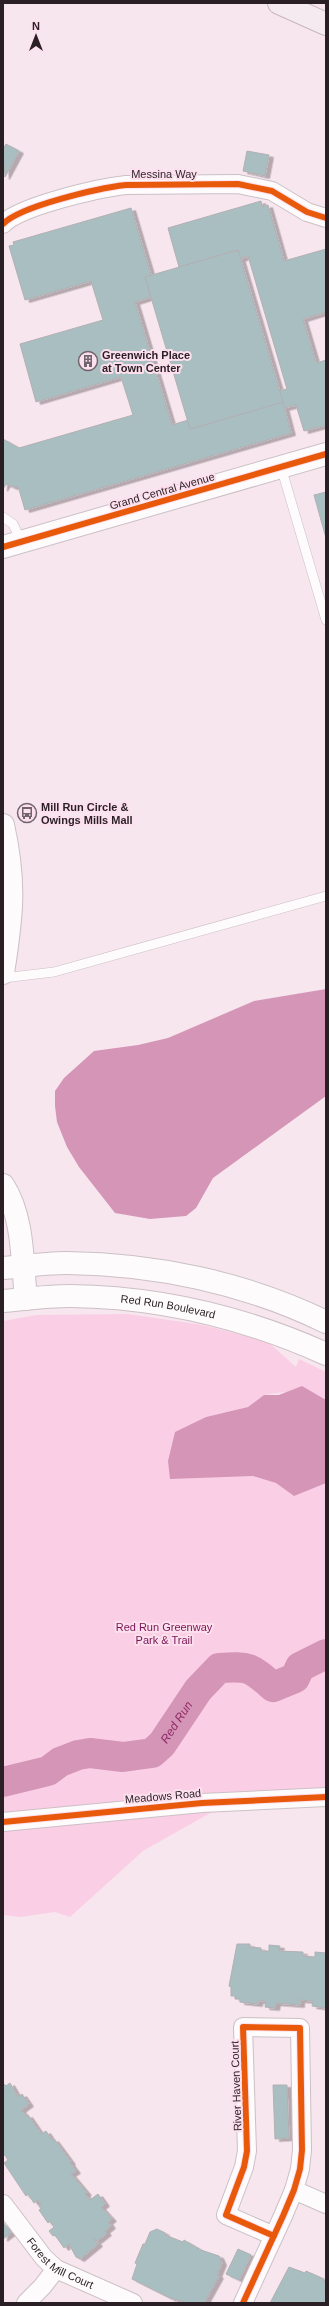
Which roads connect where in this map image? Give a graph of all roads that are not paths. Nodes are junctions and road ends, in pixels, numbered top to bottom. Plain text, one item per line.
1 (279, 3) edge
2 (326, 24) edge
3 (326, 218) edge
4 (3, 224) edge
5 (326, 454) edge
6 (281, 467) junction
7 (3, 517) edge
8 (12, 544) edge
9 (326, 620) edge
10 (3, 825) edge
11 (326, 896) edge
12 (3, 974) edge
13 (3, 978) edge
14 (3, 1185) edge
15 (13, 1267) edge
16 (26, 1299) junction
17 (3, 1300) edge
18 (326, 1322) edge
19 (326, 1354) edge
20 (326, 1797) edge
21 (3, 1822) edge
22 (294, 2190) junction
23 (3, 2204) edge
24 (326, 2204) edge
25 (274, 2236) junction
26 (56, 2269) junction
27 (107, 2298) edge
28 (26, 2303) edge
29 (133, 2303) edge
30 (243, 2303) edge

1 - 2 highway
3 - 4 street, Messina Way
5 - 6 main road, Grand Central Avenue
6 - 8 main road, Grand Central Avenue
6 - 9 lane
7 - 8 lane
10 - 12 main road
11 - 13 lane
14 - 15 main road
15 - 16 main road
15 - 18 main road
16 - 17 main road, Red Run Boulevard
16 - 19 main road, Red Run Boulevard
20 - 21 street, Meadows Road
22 - 24 street
22 - 25 street, River Haven Court
22 - 25 street, River Haven Court
23 - 26 street, Forest Mill Court
25 - 30 street, River Haven Court
26 - 27 street, Forest Mill Court
26 - 28 street
27 - 29 street, Forest Mill Court

